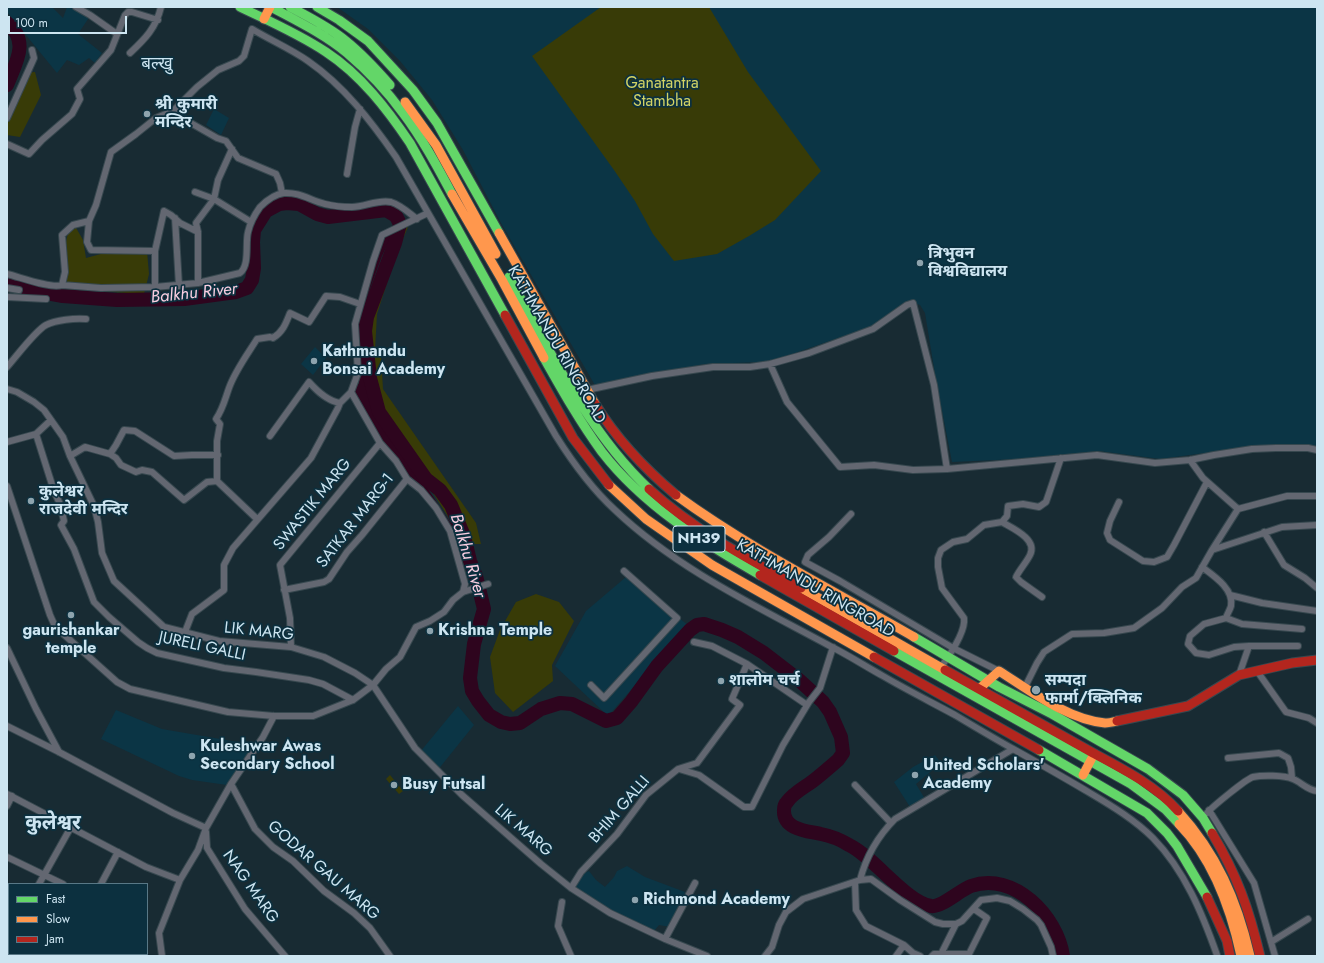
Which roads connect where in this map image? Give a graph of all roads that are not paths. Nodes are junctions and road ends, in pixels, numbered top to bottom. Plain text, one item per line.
1 (76, 7) edge
2 (161, 7) edge
3 (240, 7) edge
4 (271, 7) edge
5 (290, 7) edge
6 (317, 7) edge
7 (264, 19) junction
8 (158, 20) junction
9 (117, 34) junction
10 (32, 50) dead end
11 (130, 54) dead end
12 (360, 109) junction
13 (173, 111) junction
14 (7, 118) edge
15 (7, 144) edge
16 (232, 149) junction
17 (348, 174) dead end
18 (195, 192) dead end
19 (282, 193) junction
20 (214, 199) junction
21 (428, 214) junction
22 (175, 218) junction
23 (414, 220) junction
24 (89, 221) junction
25 (251, 222) junction
26 (198, 232) junction
27 (156, 251) junction
28 (7, 274) edge
29 (198, 283) junction
30 (62, 285) junction
31 (179, 286) junction
32 (156, 287) junction
33 (9, 288) edge
34 (19, 290) dead end
35 (8, 297) edge
36 (46, 298) dead end
37 (358, 303) junction
38 (86, 319) dead end
39 (770, 364) junction
40 (7, 368) edge
41 (7, 390) edge
42 (587, 390) junction
43 (351, 392) junction
44 (340, 403) junction
45 (51, 420) junction
46 (36, 434) junction
47 (270, 436) dead end
48 (7, 442) edge
49 (380, 443) junction
50 (1317, 450) edge
51 (110, 454) junction
52 (218, 455) junction
53 (70, 456) junction
54 (1062, 458) junction
55 (1190, 460) junction
56 (948, 469) junction
57 (407, 479) junction
58 (217, 481) junction
59 (1207, 482) junction
60 (7, 486) edge
61 (1317, 496) edge
62 (1119, 502) dead end
63 (1238, 509) junction
64 (851, 514) dead end
65 (257, 520) junction
66 (1002, 522) junction
67 (1317, 525) edge
68 (1264, 532) junction
69 (1212, 550) junction
70 (1202, 567) junction
71 (624, 571) dead end
72 (724, 571) junction
73 (488, 584) dead end
74 (718, 584) junction
75 (1317, 588) edge
76 (284, 590) junction
77 (463, 592) junction
78 (1230, 595) junction
79 (1042, 597) dead end
80 (1317, 611) edge
81 (1226, 618) junction
82 (1302, 629) dead end
83 (185, 632) junction
84 (694, 642) dead end
85 (1248, 646) junction
86 (1298, 646) dead end
87 (292, 647) junction
88 (833, 647) junction
89 (7, 648) edge
90 (951, 652) junction
91 (1317, 660) edge
92 (747, 664) junction
93 (941, 667) junction
94 (999, 671) junction
95 (1257, 671) junction
96 (1238, 675) junction
97 (988, 681) junction
98 (373, 685) junction
99 (591, 685) dead end
100 (1025, 687) junction
101 (979, 689) junction
102 (353, 700) junction
103 (808, 704) junction
104 (274, 716) junction
105 (1317, 723) edge
106 (7, 726) edge
107 (1013, 749) junction
108 (59, 752) junction
109 (1047, 754) junction
110 (1093, 757) junction
111 (1228, 758) dead end
112 (1040, 764) junction
113 (678, 769) junction
114 (1083, 775) junction
115 (1292, 778) junction
116 (231, 784) junction
117 (855, 785) dead end
118 (1317, 792) edge
119 (10, 795) edge
120 (7, 806) edge
121 (1209, 810) junction
122 (1203, 818) junction
123 (891, 823) junction
124 (71, 827) junction
125 (206, 828) junction
126 (118, 852) junction
127 (7, 857) edge
128 (44, 875) junction
129 (859, 879) junction
130 (180, 880) junction
131 (40, 883) edge
132 (61, 883) edge
133 (102, 883) edge
134 (695, 883) dead end
135 (572, 888) junction
136 (562, 902) dead end
137 (974, 909) junction
138 (1308, 919) dead end
139 (956, 924) junction
140 (1269, 932) junction
141 (1256, 938) junction
142 (665, 939) junction
143 (1243, 942) junction
144 (1271, 942) junction
145 (904, 945) junction
146 (1230, 952) edge
147 (941, 954) junction
148 (162, 956) edge
149 (285, 956) edge
150 (390, 956) edge
151 (571, 956) edge
152 (707, 956) edge
153 (765, 956) edge
154 (896, 956) edge
155 (920, 956) edge
156 (932, 956) edge
157 (1052, 956) edge
158 (1216, 956) edge
159 (1241, 956) edge
160 (1250, 956) edge
161 (1260, 956) edge
162 (1275, 956) edge

1 - 9 street
2 - 8 street
3 - 7 main road
4 - 7 main road
4 - 110 main road, KATHMANDU RINGROAD / NH39
5 - 93 main road, KATHMANDU RINGROAD / NH39
6 - 42 main road
7 - 72 main road
8 - 9 street
8 - 11 street
9 - 15 street
10 - 14 street
12 - 13 street
12 - 17 street
12 - 21 street
13 - 16 street
13 - 24 street
16 - 19 street
16 - 20 street
18 - 20 street
19 - 23 street
19 - 25 street
20 - 25 street
20 - 26 street
21 - 23 street
21 - 74 street
22 - 26 street
22 - 27 street
22 - 31 street
23 - 37 street
24 - 27 street
24 - 30 street
25 - 29 street
26 - 29 street
27 - 32 street
28 - 30 street
29 - 31 street
30 - 32 street
31 - 32 street
33 - 34 street
33 - 35 street
35 - 36 street
37 - 43 street
37 - 52 street
38 - 40 street
39 - 42 street
39 - 56 street
39 - 56 street
41 - 45 street, LIK MARG
42 - 90 main road
43 - 44 street
43 - 49 street
44 - 47 street
44 - 65 street
45 - 46 street
45 - 53 street, LIK MARG
46 - 48 street
46 - 102 street, JURELI GALLI
49 - 57 street, SATKAR MARG-1
49 - 76 street, SWASTIK MARG
50 - 55 street
51 - 52 street
51 - 53 street
51 - 58 street
52 - 58 street
53 - 83 street, LIK MARG
54 - 55 street
54 - 56 street
54 - 66 street
55 - 59 street
57 - 76 street, SATKAR MARG-1
57 - 77 street
58 - 65 street
59 - 62 street
59 - 63 street
60 - 104 street
61 - 63 street
63 - 69 street
64 - 90 street
65 - 83 street
66 - 79 street
66 - 90 street
67 - 68 street
68 - 69 street
68 - 75 street
69 - 70 street
70 - 78 street
70 - 100 street
71 - 99 street
72 - 74 street
72 - 109 main road
73 - 77 street
74 - 88 street
76 - 87 street, SWASTIK MARG
77 - 98 street
78 - 80 street
78 - 81 street
81 - 82 street
81 - 85 street
83 - 87 street, LIK MARG
84 - 92 street
85 - 86 street
85 - 96 street
87 - 98 street, LIK MARG
88 - 103 street
88 - 107 street
89 - 108 street
90 - 93 street
90 - 94 street
90 - 97 main road
91 - 95 main road
92 - 103 street
92 - 113 street, BHIM GALLI
93 - 101 main road, KATHMANDU RINGROAD / NH39
94 - 97 main road
94 - 100 main road
95 - 96 main road
95 - 105 street
96 - 100 main road
97 - 101 main road
97 - 122 main road
98 - 102 street
98 - 135 street, LIK MARG
101 - 110 main road, KATHMANDU RINGROAD / NH39
102 - 104 street
103 - 113 street
104 - 116 street
106 - 108 street
107 - 112 street
107 - 123 street
108 - 125 street
109 - 112 street
109 - 114 main road
110 - 114 main road
110 - 143 main road, KATHMANDU RINGROAD / NH39
111 - 115 street
112 - 158 street
113 - 135 street, BHIM GALLI
114 - 146 main road
115 - 118 street
115 - 121 street
116 - 125 street
116 - 150 street, GODAR GAU MARG
117 - 123 street
119 - 120 street
119 - 124 street
121 - 122 street
121 - 140 street
122 - 141 main road
123 - 129 street
124 - 126 street
124 - 128 street
125 - 130 street
125 - 149 street, NAG MARG
126 - 130 street
126 - 133 street
127 - 128 street
128 - 131 street
128 - 132 street
129 - 139 street
129 - 145 street
129 - 153 street
130 - 148 street
134 - 142 street
135 - 142 street, LIK MARG
136 - 151 street
137 - 139 street
137 - 147 street
137 - 157 street
138 - 144 street
139 - 147 street
140 - 141 street
140 - 144 street
141 - 143 street
141 - 161 main road
142 - 152 street, LIK MARG
143 - 146 street
143 - 159 main road, KATHMANDU RINGROAD / NH39
143 - 160 main road, KATHMANDU RINGROAD / NH39
144 - 162 street
145 - 154 street
145 - 155 street
146 - 158 street
147 - 156 street

